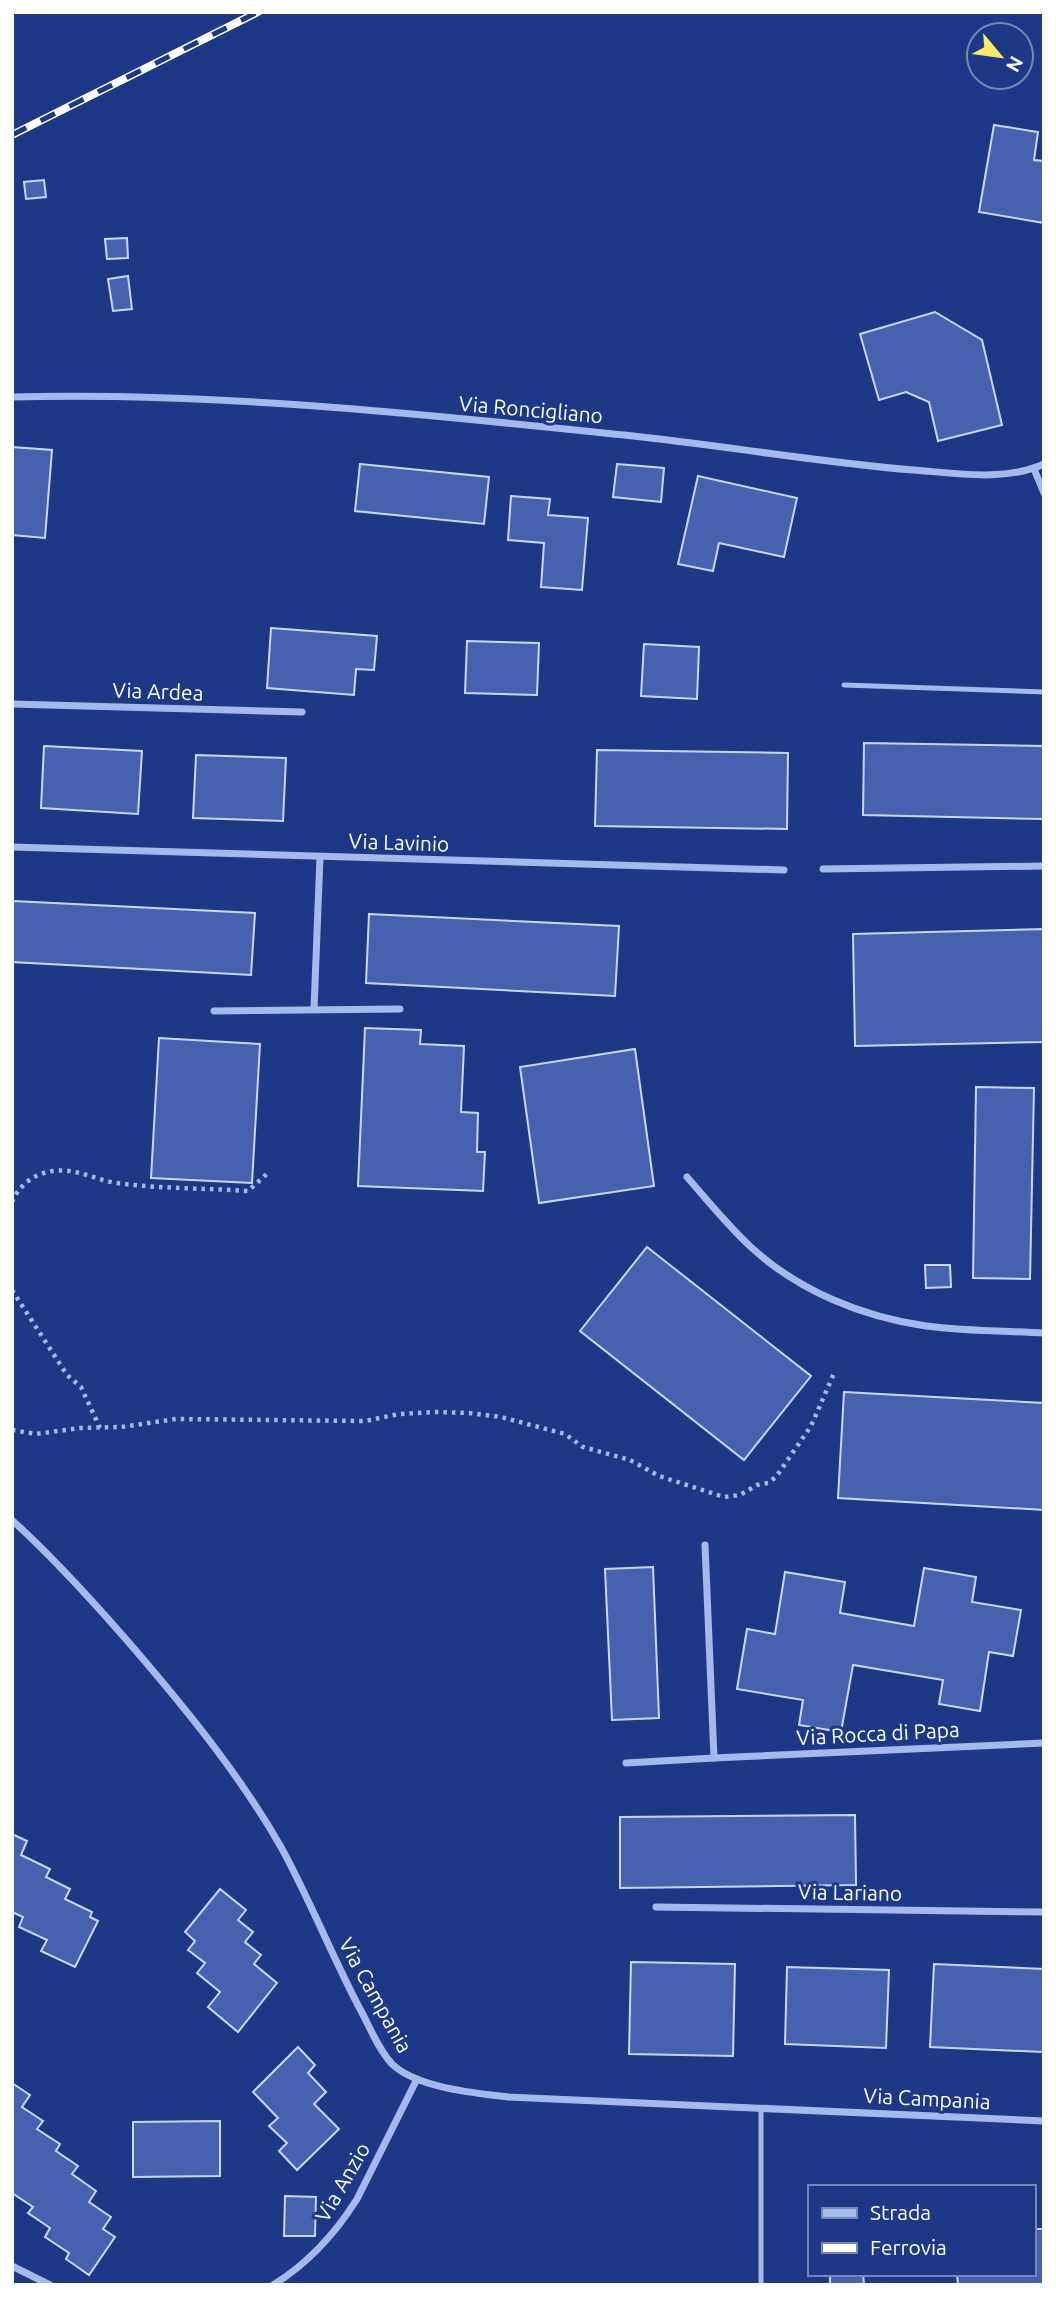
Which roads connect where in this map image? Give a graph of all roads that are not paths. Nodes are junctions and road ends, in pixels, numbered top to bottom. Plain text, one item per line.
1 (12, 397) edge
2 (1044, 464) edge
3 (1034, 469) junction
4 (1044, 493) edge
5 (844, 685) dead end
6 (1044, 692) edge
7 (12, 704) edge
8 (302, 712) dead end
9 (12, 847) edge
10 (320, 857) junction
11 (1044, 866) edge
12 (823, 869) dead end
13 (784, 870) dead end
14 (314, 1009) junction
15 (400, 1009) dead end
16 (214, 1011) dead end
17 (687, 1177) dead end
18 (1044, 1332) edge
19 (12, 1520) edge
20 (705, 1545) dead end
21 (1044, 1743) edge
22 (714, 1758) junction
23 (626, 1763) dead end
24 (656, 1907) dead end
25 (1044, 1912) edge
26 (417, 2078) junction
27 (761, 2108) junction
28 (1044, 2121) edge
29 (12, 2266) edge
30 (50, 2285) edge
31 (274, 2285) edge
32 (761, 2285) edge

1 - 3 street, Via Roncigliano
2 - 3 street, Via Roncigliano
3 - 4 street
5 - 6 lane
7 - 8 street, Via Ardea
9 - 10 street, Via Lavinio
10 - 13 street, Via Lavinio
10 - 14 street
11 - 12 street
14 - 15 street
14 - 16 street
17 - 18 street
19 - 26 street, Via Campania
20 - 22 street
21 - 22 street, Via Rocca di Papa
22 - 23 street, Via Rocca di Papa
24 - 25 street, Via Lariano
26 - 27 street, Via Campania
26 - 31 street, Via Anzio
27 - 28 street, Via Campania
27 - 32 lane
29 - 30 street

